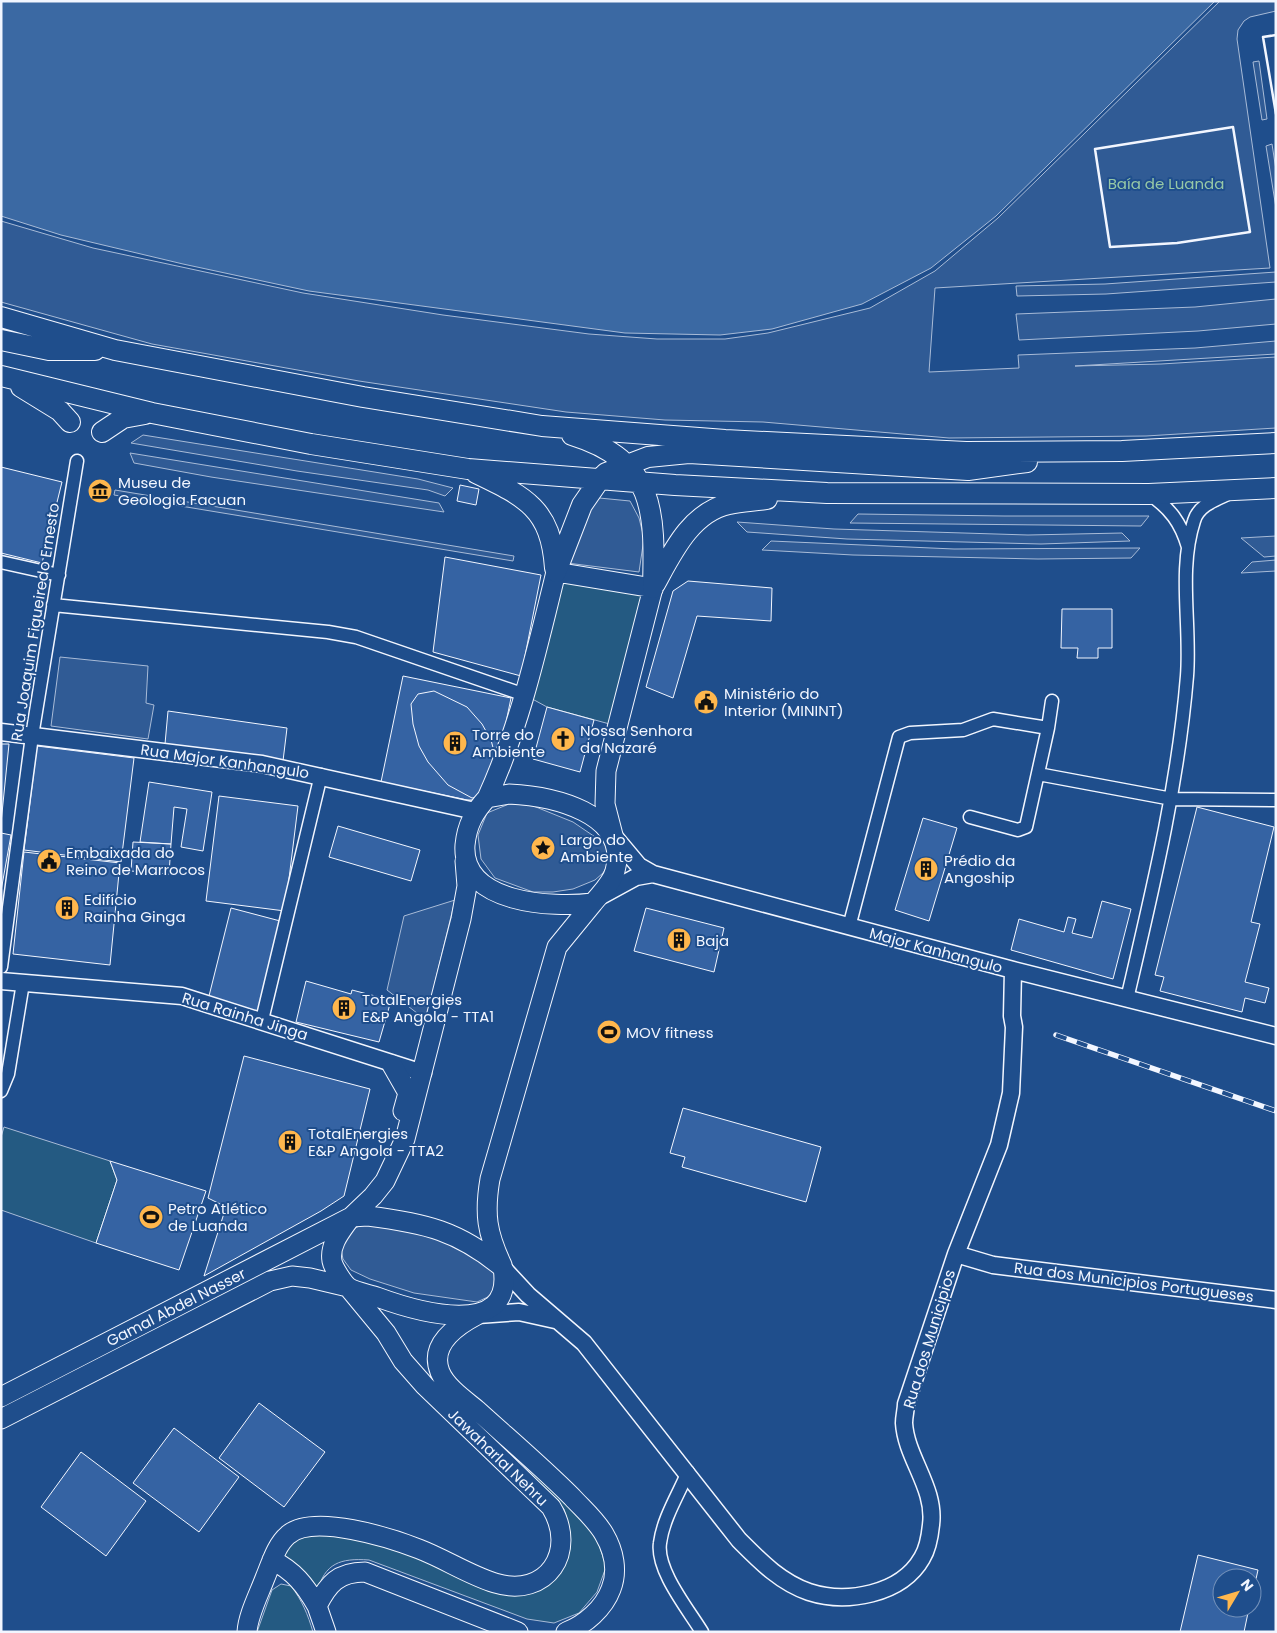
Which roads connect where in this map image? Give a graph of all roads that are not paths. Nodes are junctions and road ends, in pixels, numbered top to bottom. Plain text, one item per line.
1 (1, 317) edge
2 (1, 340) edge
3 (115, 350) junction
4 (3, 376) edge
5 (152, 413) junction
6 (70, 422) dead end
7 (542, 426) junction
8 (102, 432) dead end
9 (1276, 443) edge
10 (1122, 451) junction
11 (77, 461) dead end
12 (625, 465) junction
13 (468, 469) junction
14 (600, 478) junction
15 (641, 483) junction
16 (1276, 488) edge
17 (1235, 491) junction
18 (827, 493) junction
19 (1149, 494) junction
20 (1189, 551) junction
21 (1, 562) edge
22 (556, 572) junction
23 (58, 575) junction
24 (653, 588) junction
25 (54, 605) junction
26 (525, 695) junction
27 (1052, 700) dead end
28 (1048, 728) junction
29 (1, 732) edge
30 (32, 736) junction
31 (1038, 774) junction
32 (320, 775) junction
33 (1172, 800) junction
34 (1276, 800) edge
35 (481, 804) junction
36 (970, 817) dead end
37 (613, 835) junction
38 (465, 861) junction
39 (653, 874) junction
40 (593, 903) junction
41 (849, 927) junction
42 (1, 967) edge
43 (1013, 970) junction
44 (1, 981) edge
45 (23, 983) junction
46 (1128, 999) junction
47 (262, 1020) junction
48 (1276, 1036) edge
49 (392, 1065) junction
50 (423, 1073) junction
51 (1, 1091) edge
52 (351, 1217) junction
53 (956, 1254) junction
54 (253, 1268) junction
55 (503, 1268) junction
56 (348, 1287) junction
57 (1276, 1300) edge
58 (477, 1315) junction
59 (562, 1324) junction
60 (1, 1397) edge
61 (1, 1419) edge
62 (688, 1472) junction
63 (272, 1560) junction
64 (318, 1606) junction
65 (247, 1632) edge
66 (326, 1632) edge
67 (518, 1632) edge
68 (566, 1632) edge
69 (702, 1632) edge

1 - 3 main road
2 - 3 main road
3 - 7 main road
4 - 5 main road
4 - 6 main road
5 - 8 main road
5 - 13 main road
7 - 10 main road
7 - 12 main road
9 - 10 main road
10 - 12 main road
11 - 23 street, Rua Joaquim Figueiredo Ernesto
12 - 14 main road
12 - 15 main road
13 - 14 main road
13 - 22 main road
14 - 15 main road
14 - 22 main road
15 - 18 main road
15 - 24 main road
16 - 17 main road
17 - 19 main road
17 - 20 street
18 - 19 main road
18 - 24 main road
19 - 20 street
20 - 33 street
21 - 23 street
22 - 24 main road
22 - 26 main road
23 - 25 street, Rua Joaquim Figueiredo Ernesto
24 - 37 main road
25 - 26 street
25 - 30 street, Rua Joaquim Figueiredo Ernesto
26 - 35 main road
27 - 28 street
28 - 31 street
28 - 41 street
29 - 30 street, Rua Major Kanhangulo
30 - 32 street, Rua Major Kanhangulo
30 - 42 street, Rua Joaquim Figueiredo Ernesto
31 - 33 street
31 - 36 street
32 - 35 street, Rua Major Kanhangulo
32 - 47 street
33 - 34 street
33 - 46 street
35 - 37 main road
35 - 38 main road
37 - 39 street, Major Kanhangulo
37 - 40 main road
38 - 40 main road
38 - 50 main road
39 - 40 street
39 - 41 street, Major Kanhangulo
40 - 55 main road
41 - 43 street, Major Kanhangulo
43 - 46 street, Major Kanhangulo
43 - 53 street, Rua dos Municipios
44 - 45 street, Rua Rainha Jinga
45 - 47 street, Rua Rainha Jinga
45 - 51 street
46 - 48 street, Major Kanhangulo
47 - 49 street, Rua Rainha Jinga
49 - 50 street, Rua Rainha Jinga
49 - 54 main road
50 - 52 main road
52 - 54 main road, Gamal Abdel Nasser
52 - 55 main road
52 - 56 main road, Jawaharlal Nehru
53 - 57 street, Rua dos Municipios Portugueses
53 - 62 street, Rua dos Municipios
54 - 60 main road, Gamal Abdel Nasser
55 - 58 main road, Jawaharlal Nehru
55 - 59 street, Rua dos Municipios
56 - 58 main road, Gamal Abdel Nasser
56 - 61 main road, Gamal Abdel Nasser
56 - 63 main road, Jawaharlal Nehru
58 - 59 street
58 - 68 main road, Jawaharlal Nehru
59 - 62 street, Rua dos Municipios
62 - 69 street
63 - 64 main road
63 - 65 main road, Jawaharlal Nehru
64 - 66 main road
64 - 67 main road

